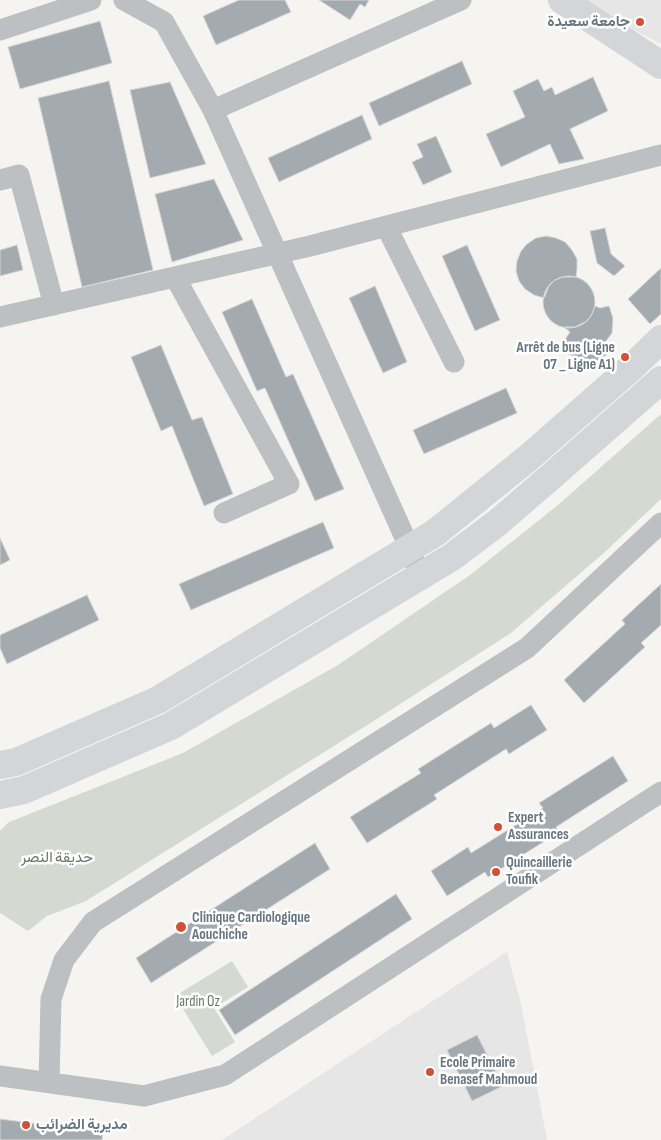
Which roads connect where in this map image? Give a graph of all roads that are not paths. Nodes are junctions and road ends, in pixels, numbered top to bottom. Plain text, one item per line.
1 (91, 0) edge
2 (124, 0) edge
3 (461, 0) edge
4 (562, 0) edge
5 (0, 30) edge
6 (661, 65) edge
7 (213, 110) junction
8 (661, 156) edge
9 (0, 180) edge
10 (386, 226) junction
11 (277, 253) junction
12 (175, 277) junction
13 (54, 305) junction
14 (0, 317) edge
15 (661, 339) edge
16 (454, 362) dead end
17 (661, 380) edge
18 (224, 513) dead end
19 (661, 523) edge
20 (410, 549) junction
21 (420, 577) junction
22 (0, 765) edge
23 (661, 792) edge
24 (0, 795) edge
25 (0, 1076) edge
26 (49, 1082) junction

1 - 5 street
2 - 7 street
3 - 7 street
4 - 6 main road
7 - 11 street
8 - 10 street
9 - 13 street
10 - 11 street
10 - 16 street
11 - 12 street
11 - 20 street
12 - 13 street
12 - 18 street
13 - 14 street
15 - 20 main road
17 - 21 main road
19 - 26 street
20 - 21 street
20 - 22 main road
21 - 24 main road
23 - 26 street
25 - 26 street

